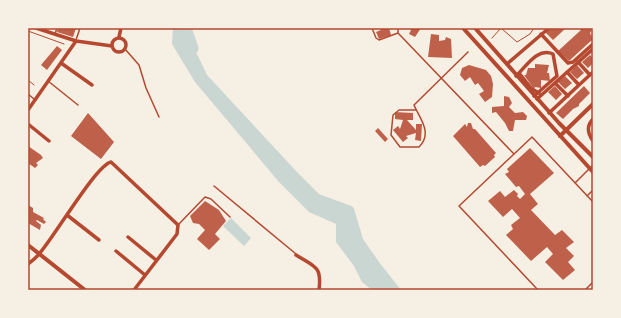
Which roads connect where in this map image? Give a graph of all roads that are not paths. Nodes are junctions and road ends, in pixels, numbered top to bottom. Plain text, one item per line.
1 (37, 28) edge
2 (57, 28) edge
3 (80, 28) edge
4 (121, 28) edge
5 (372, 28) edge
6 (398, 28) edge
7 (463, 28) edge
8 (476, 28) edge
9 (549, 28) edge
10 (398, 33) junction
11 (55, 34) junction
12 (541, 34) junction
13 (119, 37) junction
14 (76, 41) junction
15 (593, 44) edge
16 (112, 46) junction
17 (125, 48) junction
18 (468, 52) dead end
19 (592, 52) edge
20 (578, 62) junction
21 (61, 63) junction
22 (507, 64) junction
23 (567, 72) junction
24 (518, 74) junction
25 (591, 74) edge
26 (441, 78) junction
27 (48, 82) junction
28 (555, 83) junction
29 (92, 85) dead end
30 (579, 86) junction
31 (539, 93) junction
32 (28, 94) edge
33 (568, 96) junction
34 (536, 98) junction
35 (35, 100) junction
36 (593, 104) edge
37 (78, 105) dead end
38 (28, 110) edge
39 (416, 110) junction
40 (550, 113) junction
41 (159, 117) dead end
42 (593, 120) edge
43 (28, 124) edge
44 (566, 131) junction
45 (560, 136) junction
46 (49, 141) dead end
47 (593, 141) edge
48 (514, 154) junction
49 (593, 157) edge
50 (592, 168) edge
51 (575, 183) junction
52 (214, 186) dead end
53 (593, 190) edge
54 (587, 196) junction
55 (593, 202) edge
56 (67, 215) junction
57 (230, 217) dead end
58 (178, 225) junction
59 (128, 237) dead end
60 (43, 238) dead end
61 (99, 240) dead end
62 (48, 242) junction
63 (28, 245) edge
64 (116, 251) dead end
65 (40, 253) junction
66 (296, 255) joint
67 (156, 260) junction
68 (28, 264) edge
69 (145, 275) junction
70 (593, 282) edge
71 (85, 290) edge
72 (134, 290) edge
73 (319, 290) edge
74 (538, 290) edge
75 (585, 290) edge

1 - 11 street
2 - 11 lane
3 - 14 lane
4 - 13 street
5 - 10 lane
6 - 10 lane
7 - 45 street
8 - 22 street
9 - 12 street
10 - 26 lane
11 - 14 street
12 - 15 street
12 - 22 street
13 - 16 street
13 - 17 street
14 - 16 street
14 - 21 street
16 - 17 street
17 - 41 lane
18 - 26 lane
19 - 20 street
20 - 23 street
20 - 25 street
21 - 27 street
21 - 29 street
22 - 24 street
23 - 28 street
23 - 30 street
24 - 31 street
24 - 31 street
24 - 34 street
25 - 30 street
26 - 39 lane
26 - 48 lane
27 - 35 street
27 - 37 lane
28 - 33 street
28 - 34 street
30 - 33 street
31 - 34 street
32 - 35 lane
33 - 40 street
34 - 40 street
35 - 38 street
36 - 44 street
39 - 39 lane
40 - 44 street
42 - 47 street
43 - 46 street
44 - 45 street
44 - 49 street
45 - 50 street
48 - 51 lane
48 - 74 lane
50 - 51 lane
51 - 54 lane
52 - 66 lane
53 - 54 lane
54 - 55 lane
56 - 58 street
56 - 61 street
56 - 62 street
57 - 58 lane
58 - 67 street
59 - 67 street
60 - 62 street
62 - 65 street
63 - 65 street
64 - 69 street
65 - 68 street
65 - 71 street
66 - 73 street
67 - 69 street
69 - 72 street
70 - 75 lane

